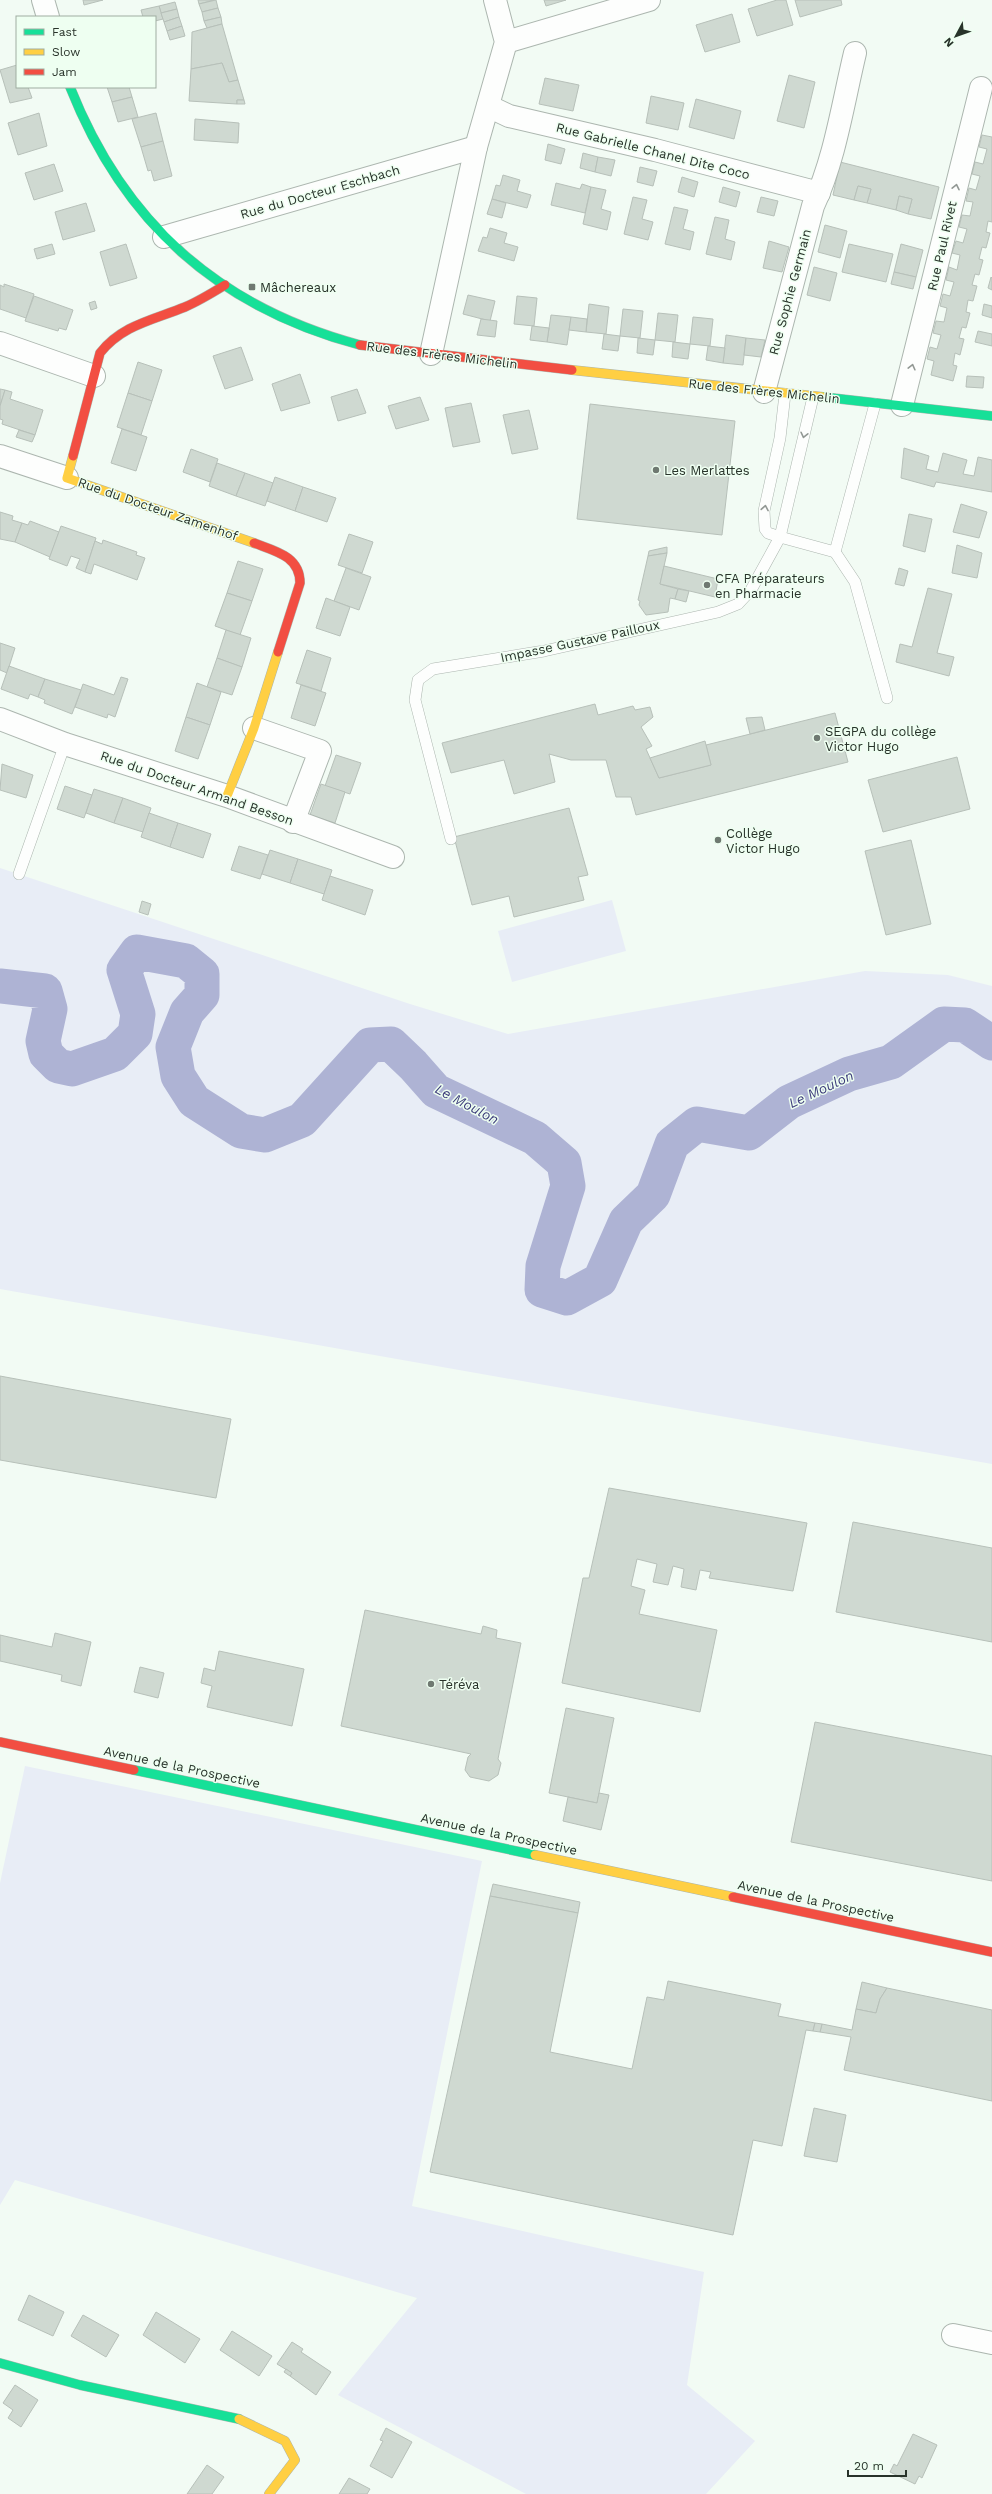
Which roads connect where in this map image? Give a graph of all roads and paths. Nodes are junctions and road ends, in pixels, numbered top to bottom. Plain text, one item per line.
1 (43, 0) edge
2 (495, 0) edge
3 (649, 0) edge
4 (48, 16) edge
5 (506, 42) junction
6 (855, 53) dead end
7 (70, 88) edge
8 (981, 88) dead end
9 (488, 106) junction
10 (476, 147) junction
11 (819, 193) junction
12 (164, 237) junction
13 (225, 285) junction
14 (0, 343) edge
15 (431, 354) junction
16 (94, 376) junction
17 (774, 393) junction
18 (813, 397) junction
19 (875, 404) junction
20 (902, 405) junction
21 (992, 416) edge
22 (0, 456) edge
23 (67, 478) junction
24 (780, 537) junction
25 (835, 552) junction
26 (887, 698) dead end
27 (0, 719) edge
28 (254, 728) junction
29 (65, 744) junction
30 (227, 796) junction
31 (294, 822) junction
32 (451, 839) dead end
33 (393, 858) dead end
34 (19, 874) dead end
35 (0, 1742) edge
36 (992, 1952) edge
37 (953, 2335) dead end
38 (992, 2343) edge
39 (0, 2363) edge
40 (269, 2494) edge

1 - 4 street
2 - 5 street
3 - 5 street
5 - 9 street
6 - 11 street, Rue Sophie Germain
7 - 12 street, Rue des Frères Michelin
20 -> 8 street, Rue Paul Rivet
9 - 10 street
9 - 11 street, Rue Gabrielle Chanel Dite Coco
10 - 12 street, Rue du Docteur Eschbach
10 - 15 street
11 - 17 street, Rue Sophie Germain
12 - 13 street, Rue des Frères Michelin
13 - 15 street, Rue des Frères Michelin
13 - 16 street, Rue du Docteur Zamenhof
14 - 16 street
15 - 17 street, Rue des Frères Michelin
16 - 23 street, Rue du Docteur Zamenhof
17 - 18 street, Rue des Frères Michelin
24 -> 17 lane
18 - 19 street, Rue des Frères Michelin
18 -> 24 lane, Impasse Gustave Pailloux
19 - 20 street, Rue des Frères Michelin
19 - 25 lane
20 - 21 street, Rue des Frères Michelin
22 - 23 street
23 - 28 street, Rue du Docteur Zamenhof
24 - 25 lane
24 - 32 lane, Impasse Gustave Pailloux
25 - 26 lane
27 - 29 street, Rue du Docteur Armand Besson
28 - 30 street, Rue du Docteur Zamenhof
28 - 31 street
29 - 30 street, Rue du Docteur Armand Besson
29 - 34 lane
30 - 31 street, Rue du Docteur Armand Besson
31 - 33 street, Rue du Docteur Armand Besson
35 - 36 street, Avenue de la Prospective
37 - 38 street
39 - 40 street

